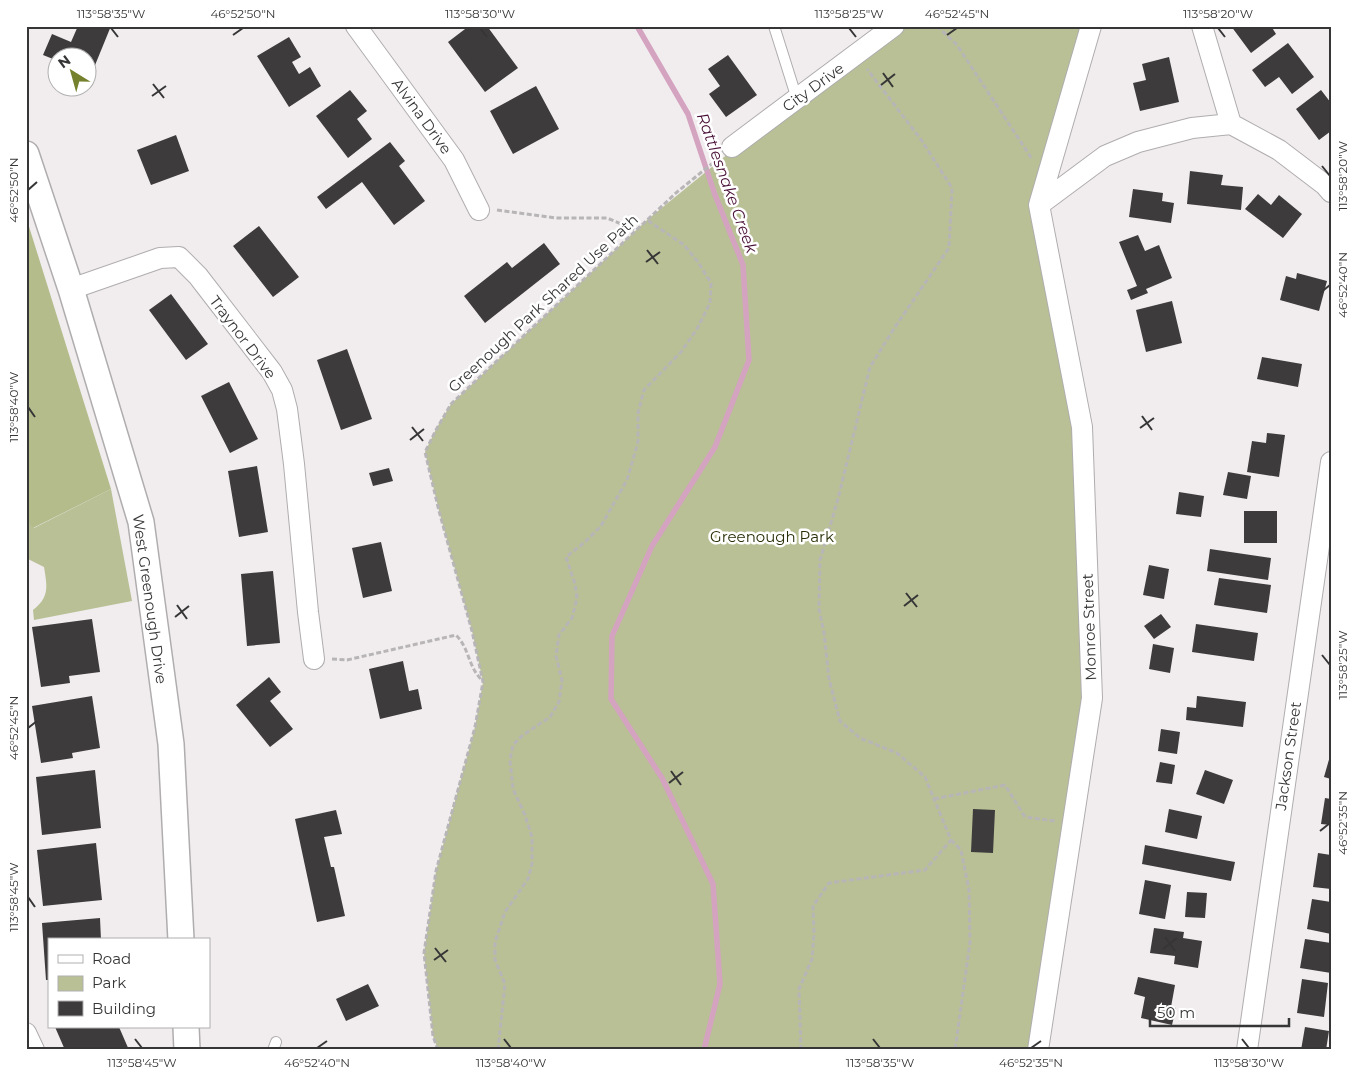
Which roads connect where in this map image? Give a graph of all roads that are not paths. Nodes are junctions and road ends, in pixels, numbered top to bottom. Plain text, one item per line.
1 (356, 26) edge
2 (774, 26) edge
3 (894, 26) edge
4 (1091, 26) edge
5 (1202, 26) edge
6 (797, 100) junction
7 (1231, 124) junction
8 (732, 147) road end
9 (26, 154) edge
10 (1331, 192) edge
11 (1039, 205) junction
12 (479, 210) road end
13 (70, 289) junction
14 (1331, 462) edge
15 (1327, 511) edge
16 (314, 659) road end
17 (181, 938) edge
18 (186, 1028) edge
19 (26, 1033) edge
20 (34, 1050) edge
21 (187, 1050) edge
22 (1038, 1050) edge
23 (1247, 1050) edge

1 - 12 street, Alvina Drive
2 - 6 lane
3 - 6 street, City Drive
4 - 11 street
5 - 7 street
6 - 8 street, City Drive
7 - 10 street
7 - 11 street
9 - 13 street, West Greenough Drive
11 - 22 street, Monroe Street
13 - 16 street, Traynor Drive
13 - 17 street, West Greenough Drive
14 - 15 street, Jackson Street
15 - 23 street, Jackson Street
18 - 21 street
19 - 20 street

